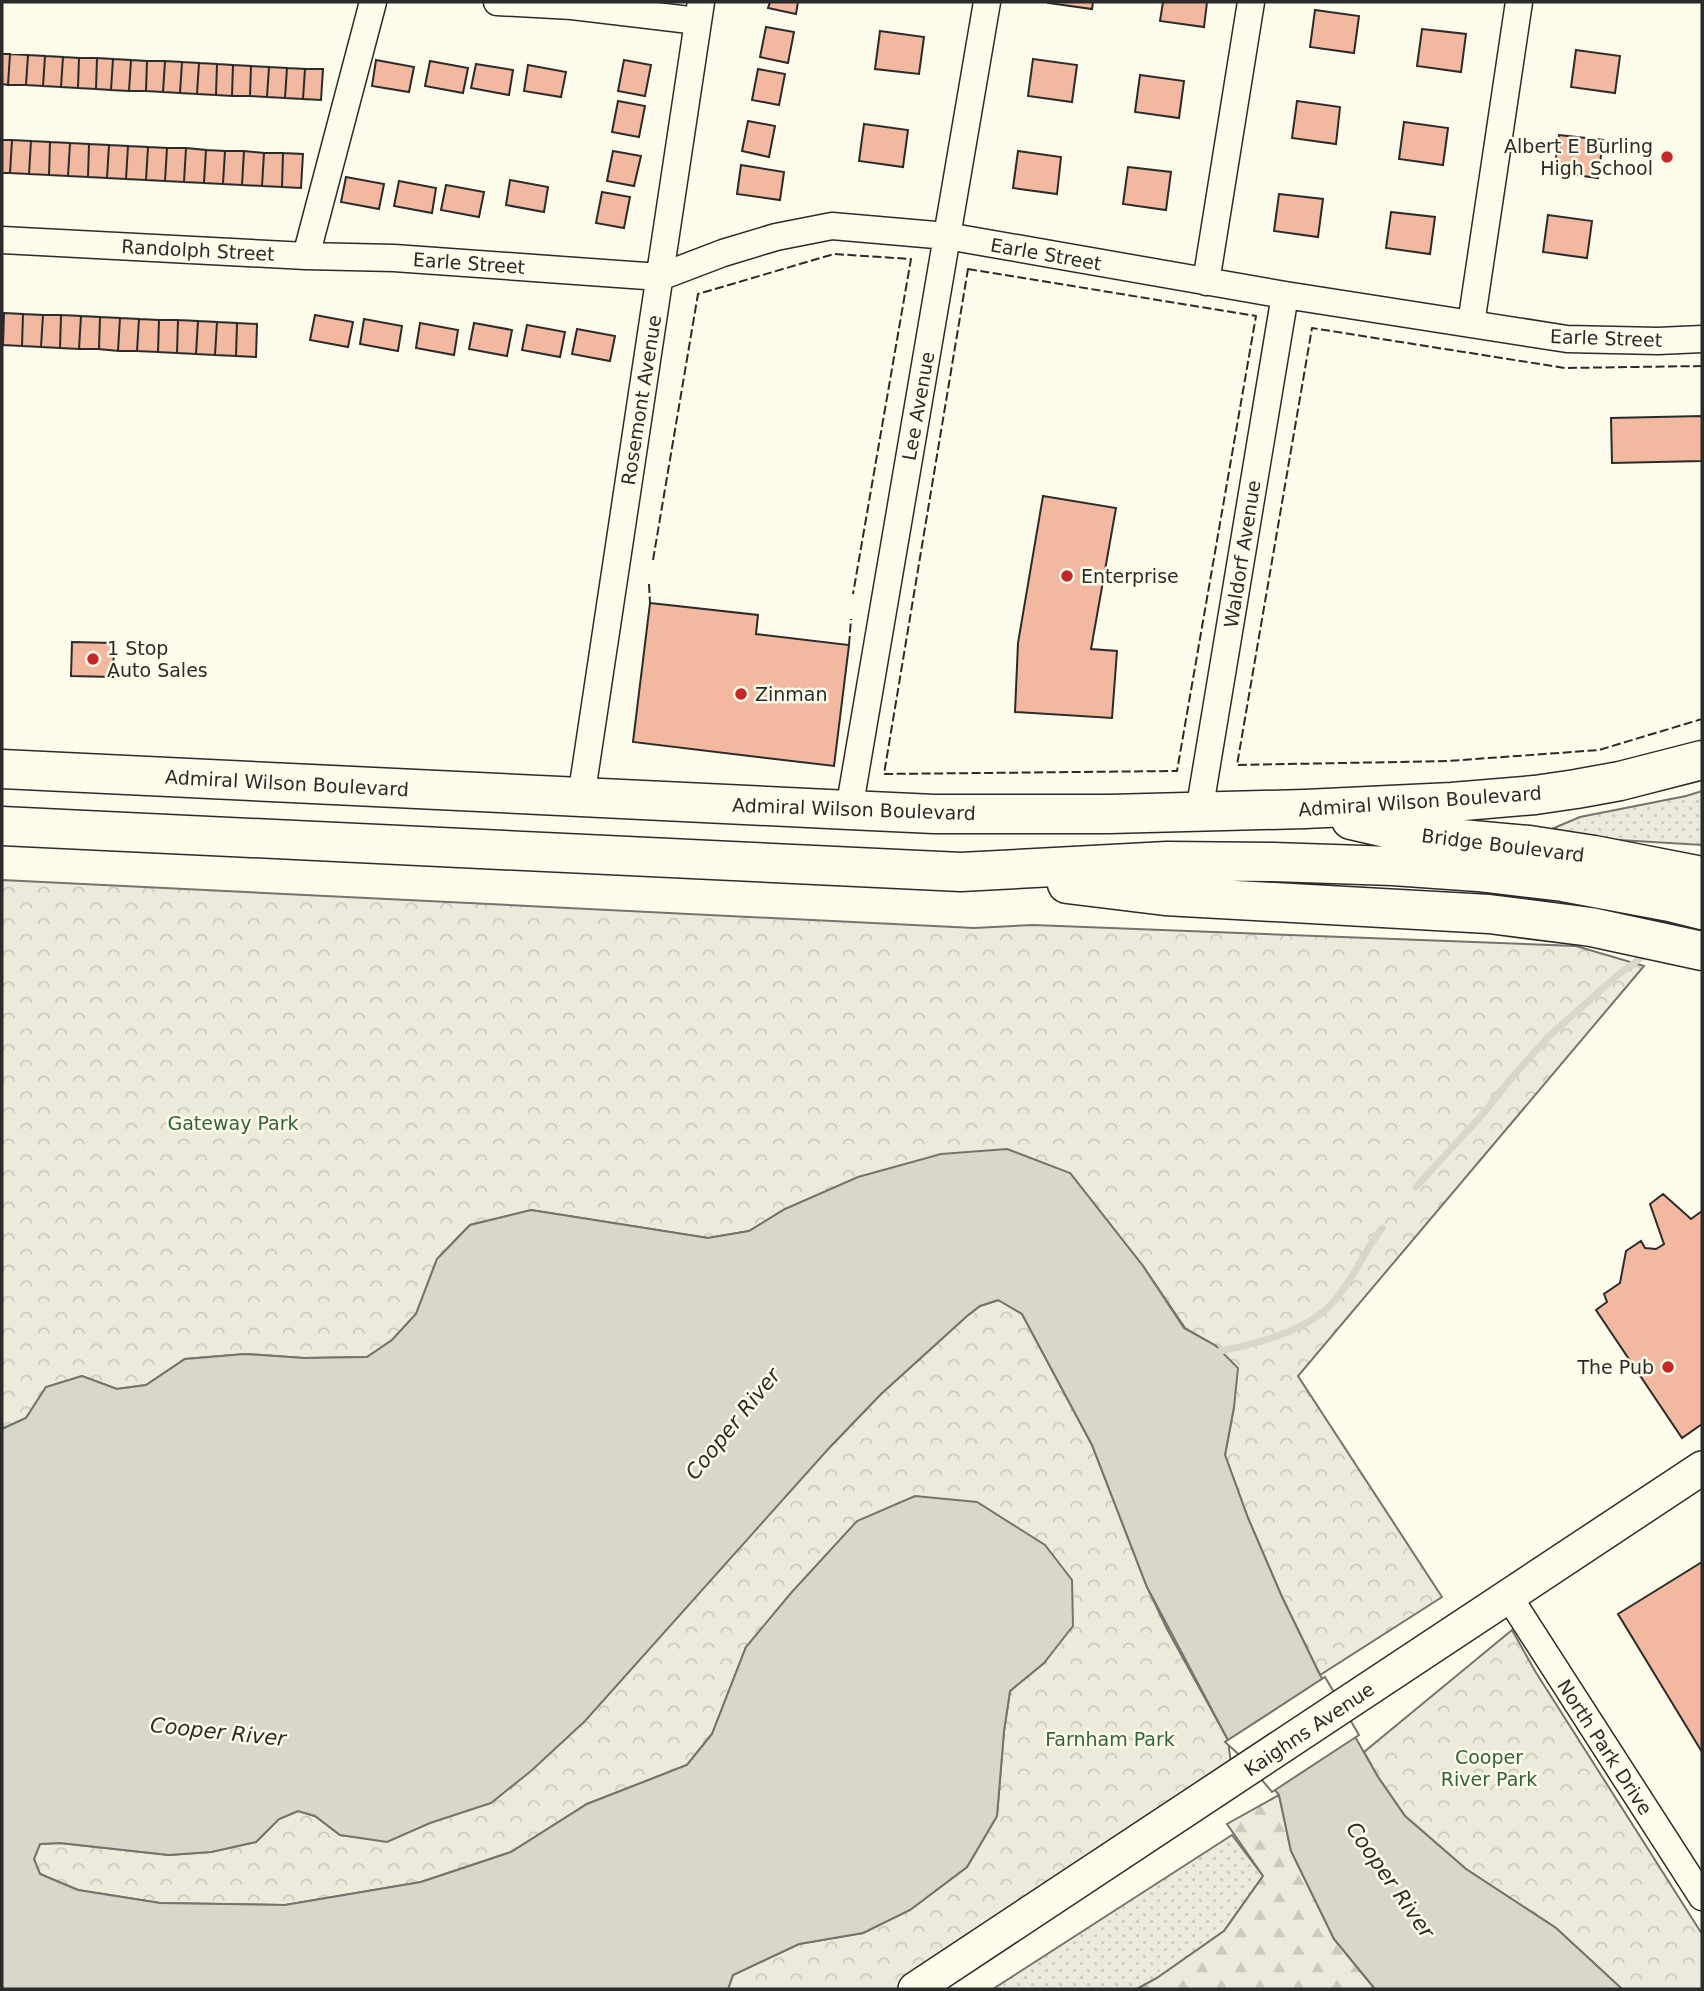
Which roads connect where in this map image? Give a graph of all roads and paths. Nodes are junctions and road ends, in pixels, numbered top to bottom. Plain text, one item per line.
1 (373, 2) edge
2 (496, 2) edge
3 (987, 2) edge
4 (1251, 2) edge
5 (1519, 2) edge
6 (700, 12) edge
7 (947, 236) junction
8 (2, 240) edge
9 (306, 256) junction
10 (394, 258) joint
11 (660, 277) junction
12 (1206, 282) junction
13 (1285, 295) junction
14 (1471, 324) junction
15 (1702, 339) edge
16 (1702, 760) edge
17 (2, 769) edge
18 (581, 798) junction
19 (1305, 809) junction
20 (849, 810) junction
21 (1199, 812) junction
22 (2, 825) edge
23 (961, 872) junction
24 (1702, 876) edge
25 (1686, 906) edge
26 (1702, 951) edge
27 (1702, 1468) edge
28 (1509, 1597) junction
29 (1702, 1897) edge
30 (915, 1989) edge

1 - 9 street
2 - 6 street
3 - 7 street, Lee Avenue
4 - 12 street
5 - 14 street
6 - 11 street, Rosemont Avenue
7 - 11 street, Earle Street
7 - 12 street, Earle Street
7 - 20 street, Lee Avenue
8 - 9 street, Randolph Street
9 - 10 street, Randolph Street
10 - 11 street, Earle Street
11 - 18 street, Rosemont Avenue
12 - 13 street, Earle Street
13 - 14 street, Earle Street
13 - 21 street, Waldorf Avenue
14 - 15 street, Earle Street
16 - 19 highway, Admiral Wilson Boulevard
17 - 18 highway, Admiral Wilson Boulevard
18 - 20 highway, Admiral Wilson Boulevard
19 - 21 highway, Admiral Wilson Boulevard
19 - 24 highway, Bridge Boulevard
20 - 21 highway, Admiral Wilson Boulevard
22 - 23 highway
23 - 25 highway
23 - 26 highway
27 - 28 main road, Kaighns Avenue
28 - 29 street, North Park Drive
28 - 30 main road, Kaighns Avenue

